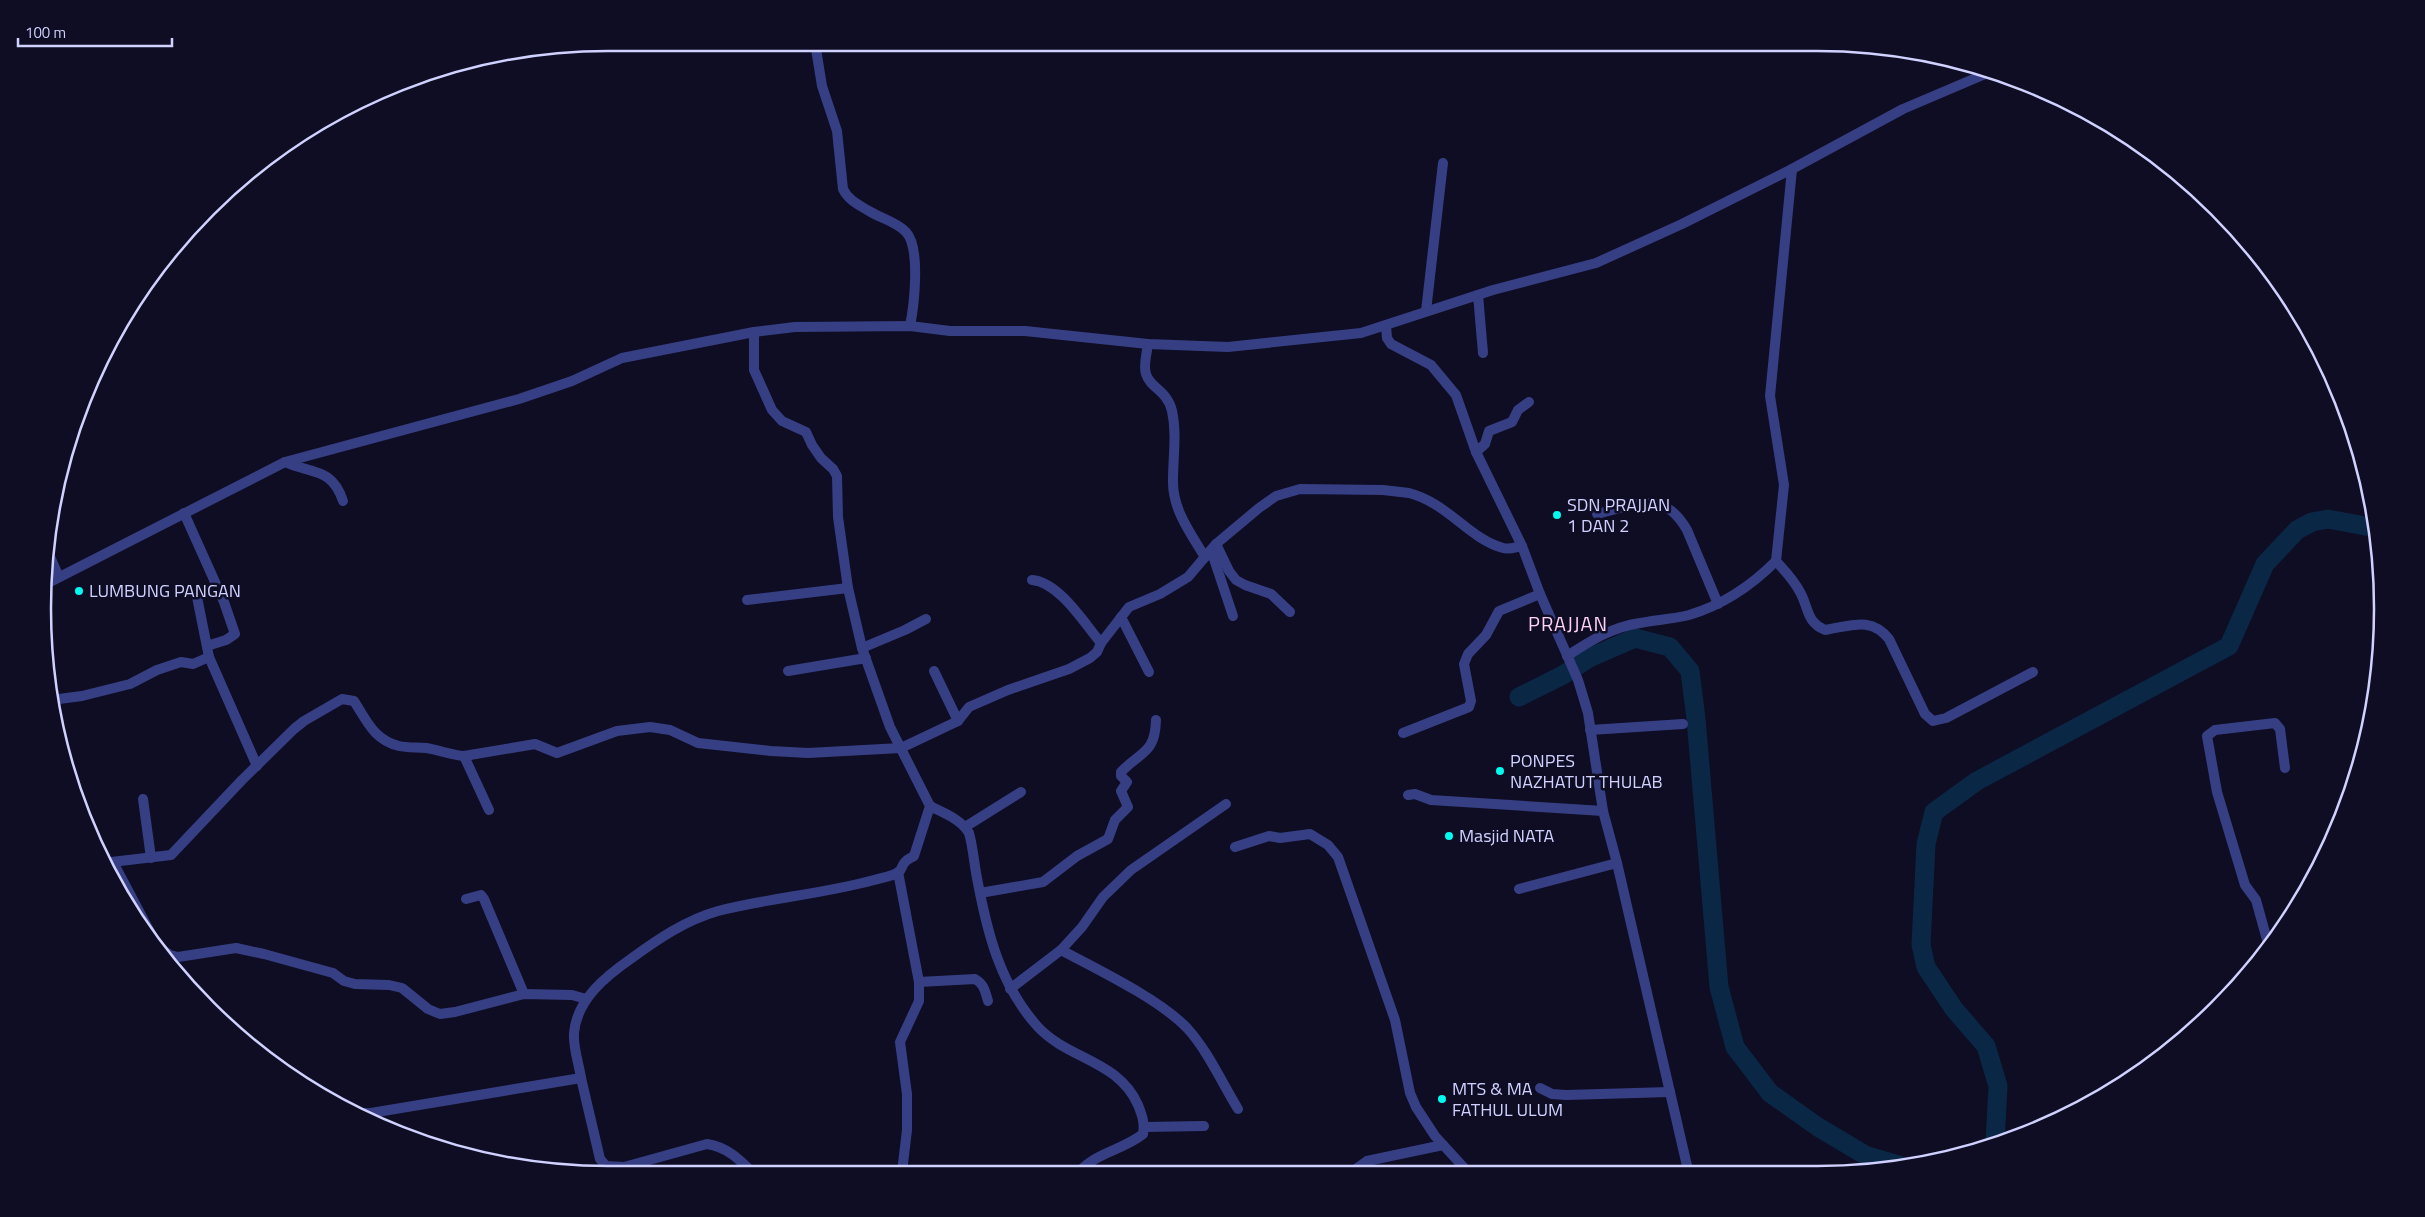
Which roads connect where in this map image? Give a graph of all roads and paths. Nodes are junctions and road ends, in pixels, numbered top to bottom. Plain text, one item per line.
1 (817, 51) edge
2 (1980, 76) edge
3 (1443, 163) dead end
4 (1792, 169) junction
5 (1478, 296) junction
6 (1426, 312) junction
7 (910, 326) junction
8 (1386, 326) junction
9 (754, 332) junction
10 (1148, 344) junction
11 (1483, 353) dead end
12 (1528, 402) dead end
13 (1476, 452) junction
14 (285, 462) junction
15 (343, 501) dead end
16 (184, 513) junction
17 (1598, 514) dead end
18 (1522, 546) junction
19 (1211, 550) junction
20 (1776, 561) junction
21 (53, 564) edge
22 (59, 577) junction
23 (1032, 580) dead end
24 (52, 581) edge
25 (218, 587) junction
26 (848, 588) junction
27 (1540, 594) junction
28 (747, 600) dead end
29 (1718, 604) junction
30 (1290, 612) dead end
31 (1233, 616) dead end
32 (1122, 617) junction
33 (926, 619) dead end
34 (1100, 643) junction
35 (208, 652) junction
36 (864, 653) junction
37 (1569, 659) junction
38 (788, 670) dead end
39 (934, 671) dead end
40 (1149, 672) dead end
41 (2033, 672) dead end
42 (59, 699) edge
43 (1156, 720) dead end
44 (958, 721) junction
45 (1683, 724) dead end
46 (1590, 730) junction
47 (1403, 733) dead end
48 (901, 748) junction
49 (464, 756) junction
50 (256, 766) junction
51 (2285, 768) dead end
52 (1021, 792) dead end
53 (1408, 796) dead end
54 (142, 799) dead end
55 (1226, 804) dead end
56 (930, 806) junction
57 (489, 810) dead end
58 (1603, 811) junction
59 (965, 826) junction
60 (1235, 848) dead end
61 (151, 858) junction
62 (113, 862) edge
63 (1617, 863) junction
64 (898, 872) junction
65 (1519, 890) dead end
66 (980, 893) junction
67 (466, 899) dead end
68 (2266, 937) edge
69 (1061, 950) junction
70 (173, 956) edge
71 (919, 982) junction
72 (1010, 989) junction
73 (524, 994) junction
74 (586, 999) junction
75 (988, 1001) dead end
76 (581, 1078) junction
77 (1540, 1088) dead end
78 (1670, 1092) junction
79 (1238, 1108) dead end
80 (372, 1113) edge
81 (1204, 1126) dead end
82 (1144, 1127) junction
83 (1443, 1145) junction
84 (606, 1166) edge
85 (631, 1166) edge
86 (746, 1166) edge
87 (903, 1166) edge
88 (1086, 1166) edge
89 (1360, 1166) edge
90 (1462, 1166) edge
91 (1687, 1166) edge

1 - 7 street
2 - 4 street
3 - 6 street
4 - 5 street
4 - 20 street
5 - 6 street
5 - 11 street
6 - 8 street
7 - 9 street
7 - 10 street
8 - 10 street
8 - 13 street
9 - 14 street
9 - 26 street
10 - 19 street
12 - 13 street
13 - 18 street
14 - 15 street
14 - 16 street
16 - 22 street
16 - 25 street
17 - 29 street
18 - 19 street
18 - 27 street
19 - 30 street
19 - 31 street
19 - 32 street
20 - 29 street
20 - 41 street
21 - 22 street
22 - 24 street
23 - 34 street
25 - 35 street
25 - 35 street
26 - 28 street
26 - 36 street
27 - 37 street
27 - 47 street
29 - 37 street
32 - 34 street
32 - 40 street
33 - 36 street
34 - 44 street
35 - 42 street
35 - 50 street
36 - 38 street
36 - 48 street
37 - 46 street
39 - 44 street
43 - 66 street
44 - 48 street
45 - 46 street
46 - 58 street
48 - 49 street
48 - 56 street
49 - 50 street
49 - 57 street
50 - 61 street
51 - 68 street
52 - 59 street
53 - 58 street
54 - 61 street
55 - 69 street
56 - 59 street
56 - 64 street
58 - 63 street
59 - 66 street
60 - 83 street
61 - 62 street
63 - 65 street
63 - 78 street
64 - 71 street
64 - 74 street
66 - 72 street
67 - 73 street
69 - 72 street
69 - 79 street
70 - 73 street
71 - 75 street
71 - 87 street
72 - 82 street
73 - 74 street
74 - 76 street
76 - 80 street
76 - 84 street
77 - 78 street
78 - 91 street
81 - 82 street
82 - 88 street
83 - 89 street
83 - 90 street
85 - 86 street

